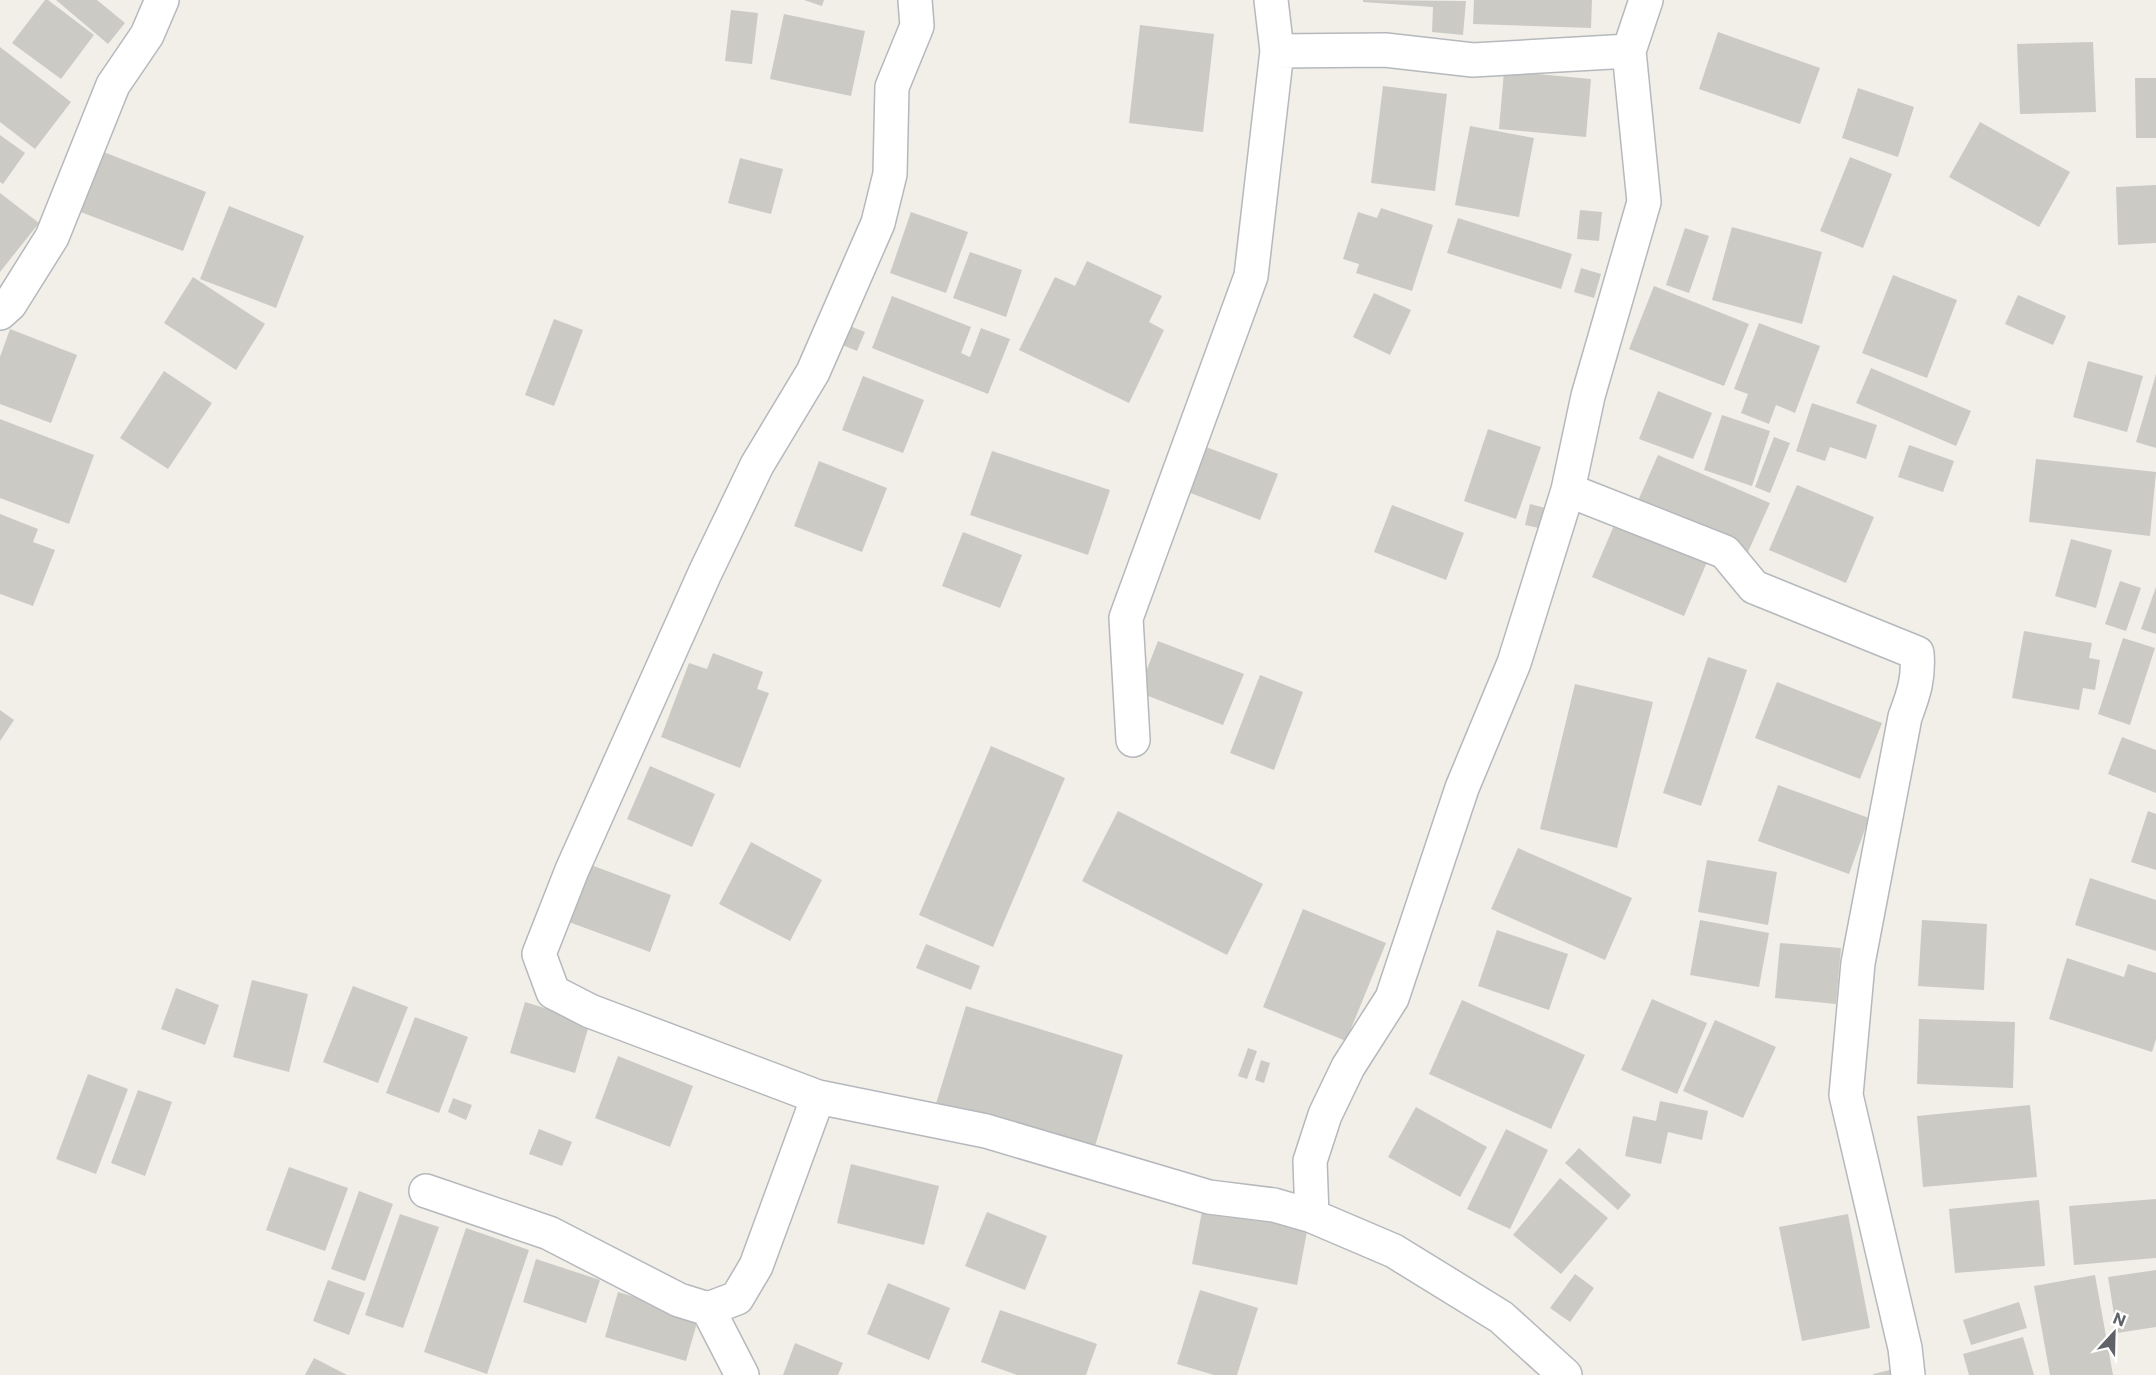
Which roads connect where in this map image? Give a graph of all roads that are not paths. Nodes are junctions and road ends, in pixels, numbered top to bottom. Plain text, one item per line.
1 (162, 0) edge
2 (915, 0) edge
3 (1271, 0) edge
4 (1646, 0) edge
5 (1277, 51) junction
6 (1629, 51) junction
7 (0, 313) edge
8 (1568, 490) junction
9 (1133, 740) dead end
10 (818, 1097) junction
11 (426, 1191) dead end
12 (1312, 1216) junction
13 (708, 1309) junction
14 (742, 1375) edge
15 (1565, 1375) edge
16 (1908, 1375) edge

1 - 7 street
2 - 10 street
3 - 5 street
4 - 6 street
5 - 6 street
5 - 9 street
6 - 8 street
8 - 12 street
8 - 16 street
10 - 12 street
10 - 13 street
11 - 13 street
12 - 15 street
13 - 14 street

